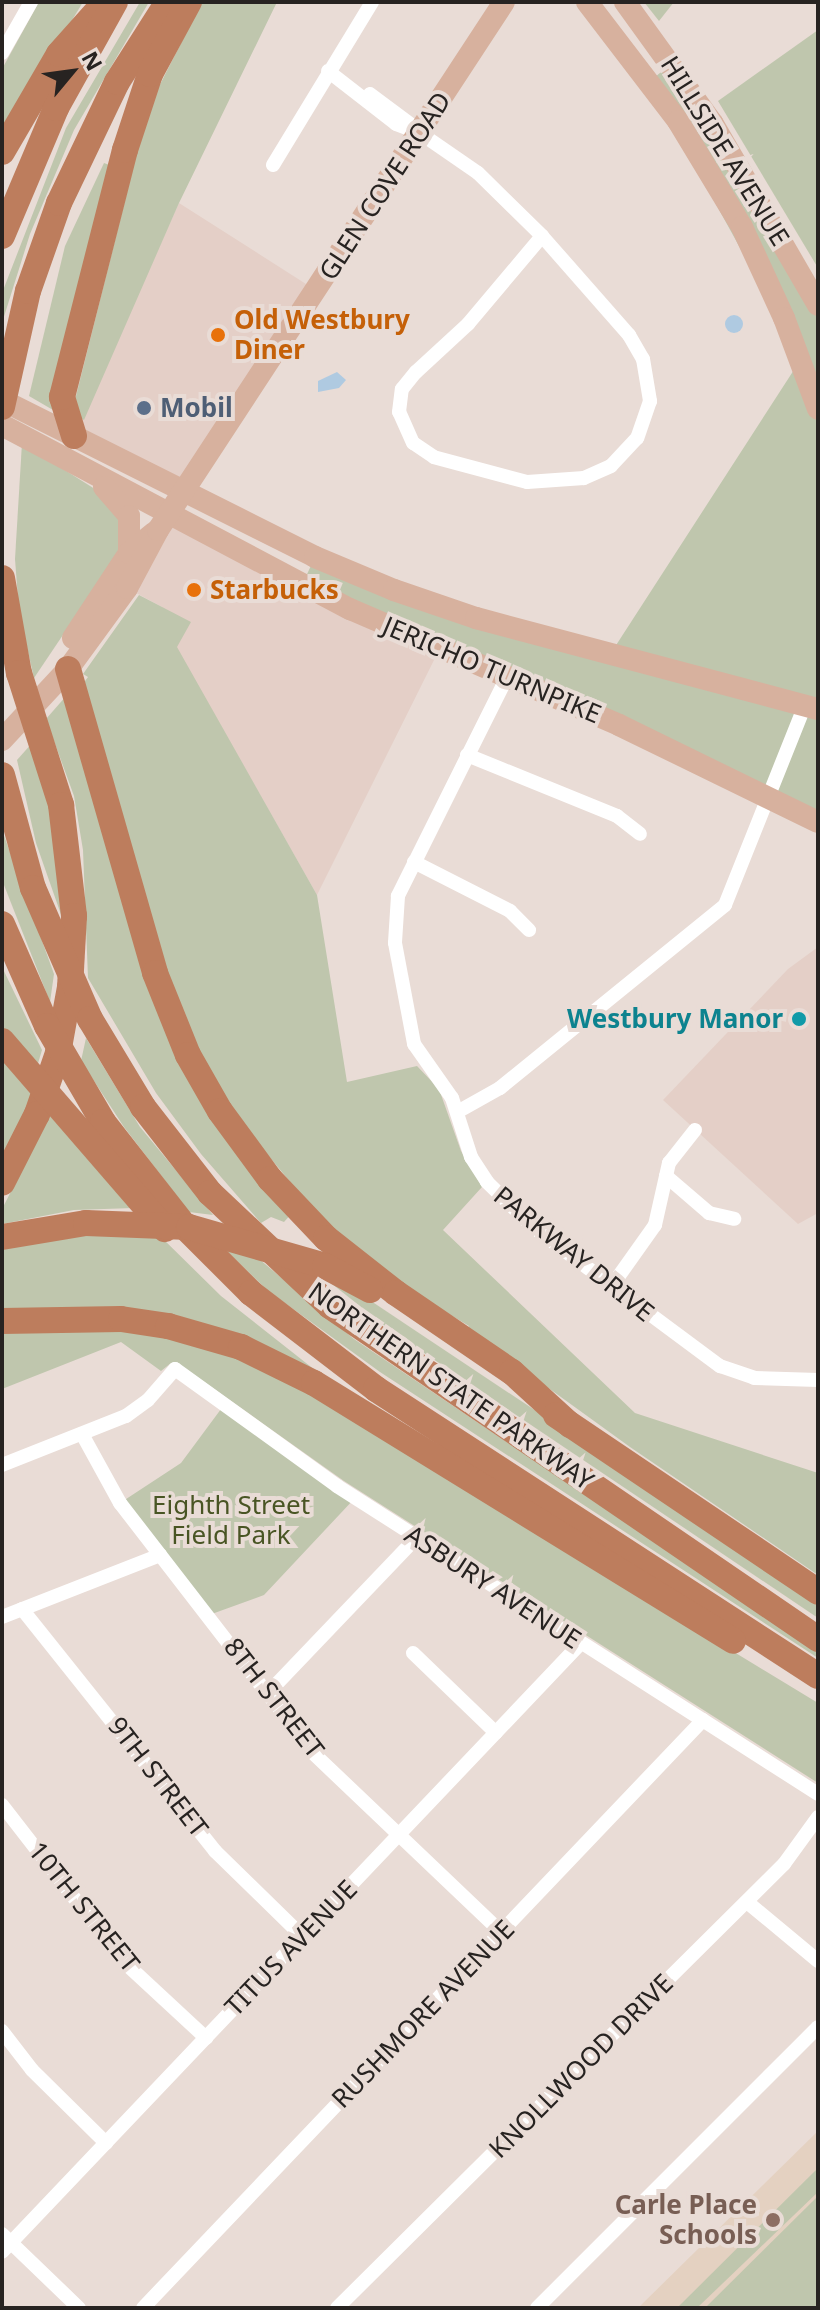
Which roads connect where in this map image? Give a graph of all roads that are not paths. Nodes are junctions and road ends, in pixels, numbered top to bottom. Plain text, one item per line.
1 (31, 2) edge
2 (110, 2) edge
3 (168, 2) edge
4 (189, 2) edge
5 (372, 2) edge
6 (504, 2) edge
7 (587, 2) edge
8 (625, 2) edge
9 (2, 53) edge
10 (328, 71) junction
11 (420, 133) junction
12 (2, 152) edge
13 (273, 165) dead end
14 (2, 191) edge
15 (2, 236) edge
16 (542, 236) junction
17 (818, 305) edge
18 (2, 400) edge
19 (2, 407) edge
20 (818, 409) edge
21 (2, 425) edge
22 (74, 436) junction
23 (86, 469) junction
24 (185, 491) junction
25 (164, 522) junction
26 (129, 553) junction
27 (2, 578) edge
28 (68, 669) junction
29 (508, 675) junction
30 (811, 707) edge
31 (23, 716) junction
32 (2, 740) edge
33 (467, 755) junction
34 (4, 786) edge
35 (770, 798) junction
36 (818, 822) edge
37 (640, 834) dead end
38 (414, 862) junction
39 (2, 924) edge
40 (529, 930) dead end
41 (2, 1041) edge
42 (459, 1111) junction
43 (695, 1130) dead end
44 (666, 1176) junction
45 (2, 1183) edge
46 (140, 1187) junction
47 (734, 1219) dead end
48 (10, 1235) edge
49 (611, 1287) junction
50 (2, 1321) edge
51 (303, 1336) junction
52 (818, 1380) edge
53 (570, 1425) junction
54 (82, 1434) junction
55 (2, 1465) edge
56 (416, 1538) junction
57 (160, 1555) junction
58 (818, 1592) edge
59 (22, 1609) junction
60 (2, 1617) edge
61 (818, 1639) edge
62 (581, 1643) junction
63 (413, 1653) dead end
64 (818, 1676) edge
65 (268, 1693) junction
66 (818, 1694) edge
67 (703, 1720) junction
68 (496, 1733) junction
69 (818, 1794) edge
70 (2, 1805) edge
71 (818, 1817) edge
72 (399, 1835) junction
73 (747, 1902) junction
74 (501, 1932) junction
75 (302, 1936) junction
76 (818, 1961) edge
77 (818, 2027) edge
78 (2, 2031) edge
79 (206, 2038) junction
80 (106, 2143) junction
81 (5, 2243) edge
82 (79, 2308) edge
83 (143, 2308) edge
84 (337, 2308) edge
85 (537, 2308) edge

1 - 9 street
2 - 12 highway
2 - 14 highway
2 - 15 highway
3 - 19 highway
4 - 22 highway
5 - 10 street
6 - 11 main road, GLEN COVE ROAD
7 - 20 main road, HILLSIDE AVENUE
8 - 17 main road, HILLSIDE AVENUE
10 - 11 street
10 - 13 street
11 - 16 street
11 - 24 main road, GLEN COVE ROAD
16 - 16 street
18 - 22 main road, JERICHO TURNPIKE
21 - 23 main road, JERICHO TURNPIKE
22 - 24 main road, JERICHO TURNPIKE
23 - 25 main road, JERICHO TURNPIKE
23 - 26 main road
24 - 25 main road, GLEN COVE ROAD
24 - 30 main road, JERICHO TURNPIKE
25 - 26 main road, GLEN COVE ROAD
25 - 28 main road, GLEN COVE ROAD
25 - 29 main road, JERICHO TURNPIKE
26 - 31 main road, GLEN COVE ROAD
27 - 45 highway
28 - 31 main road, GLEN COVE ROAD
28 - 53 highway
29 - 33 street, PARKWAY DRIVE
29 - 35 main road, JERICHO TURNPIKE
30 - 35 street
31 - 32 main road, GLEN COVE ROAD
33 - 37 street
33 - 38 street, PARKWAY DRIVE
34 - 61 highway, NORTHERN STATE PARKWAY
35 - 36 main road, JERICHO TURNPIKE
35 - 42 street
38 - 40 street
38 - 42 street, PARKWAY DRIVE
39 - 46 highway, NORTHERN STATE PARKWAY
41 - 46 highway
42 - 49 street, PARKWAY DRIVE
43 - 44 street
44 - 47 street
44 - 49 street
46 - 51 highway, NORTHERN STATE PARKWAY
46 - 51 highway
48 - 53 highway
49 - 52 street, PARKWAY DRIVE
50 - 66 highway
51 - 64 highway, NORTHERN STATE PARKWAY
53 - 58 highway
54 - 55 street
54 - 56 street, ASBURY AVENUE
54 - 57 street, 8TH STREET
56 - 62 street, ASBURY AVENUE
56 - 65 street
57 - 59 street
57 - 65 street, 8TH STREET
59 - 60 street
59 - 75 street, 9TH STREET
62 - 67 street, ASBURY AVENUE
62 - 68 street, TITUS AVENUE
63 - 68 street
65 - 72 street, 8TH STREET
67 - 69 street, ASBURY AVENUE
67 - 74 street, RUSHMORE AVENUE
68 - 72 street, TITUS AVENUE
70 - 79 street, 10TH STREET
71 - 73 street, KNOLLWOOD DRIVE
72 - 74 street, 8TH STREET
72 - 75 street, TITUS AVENUE
73 - 76 street
73 - 84 street, KNOLLWOOD DRIVE
74 - 83 street, RUSHMORE AVENUE
75 - 79 street, TITUS AVENUE
77 - 85 street
78 - 80 street
79 - 80 street, TITUS AVENUE
80 - 81 street, TITUS AVENUE
81 - 82 street

